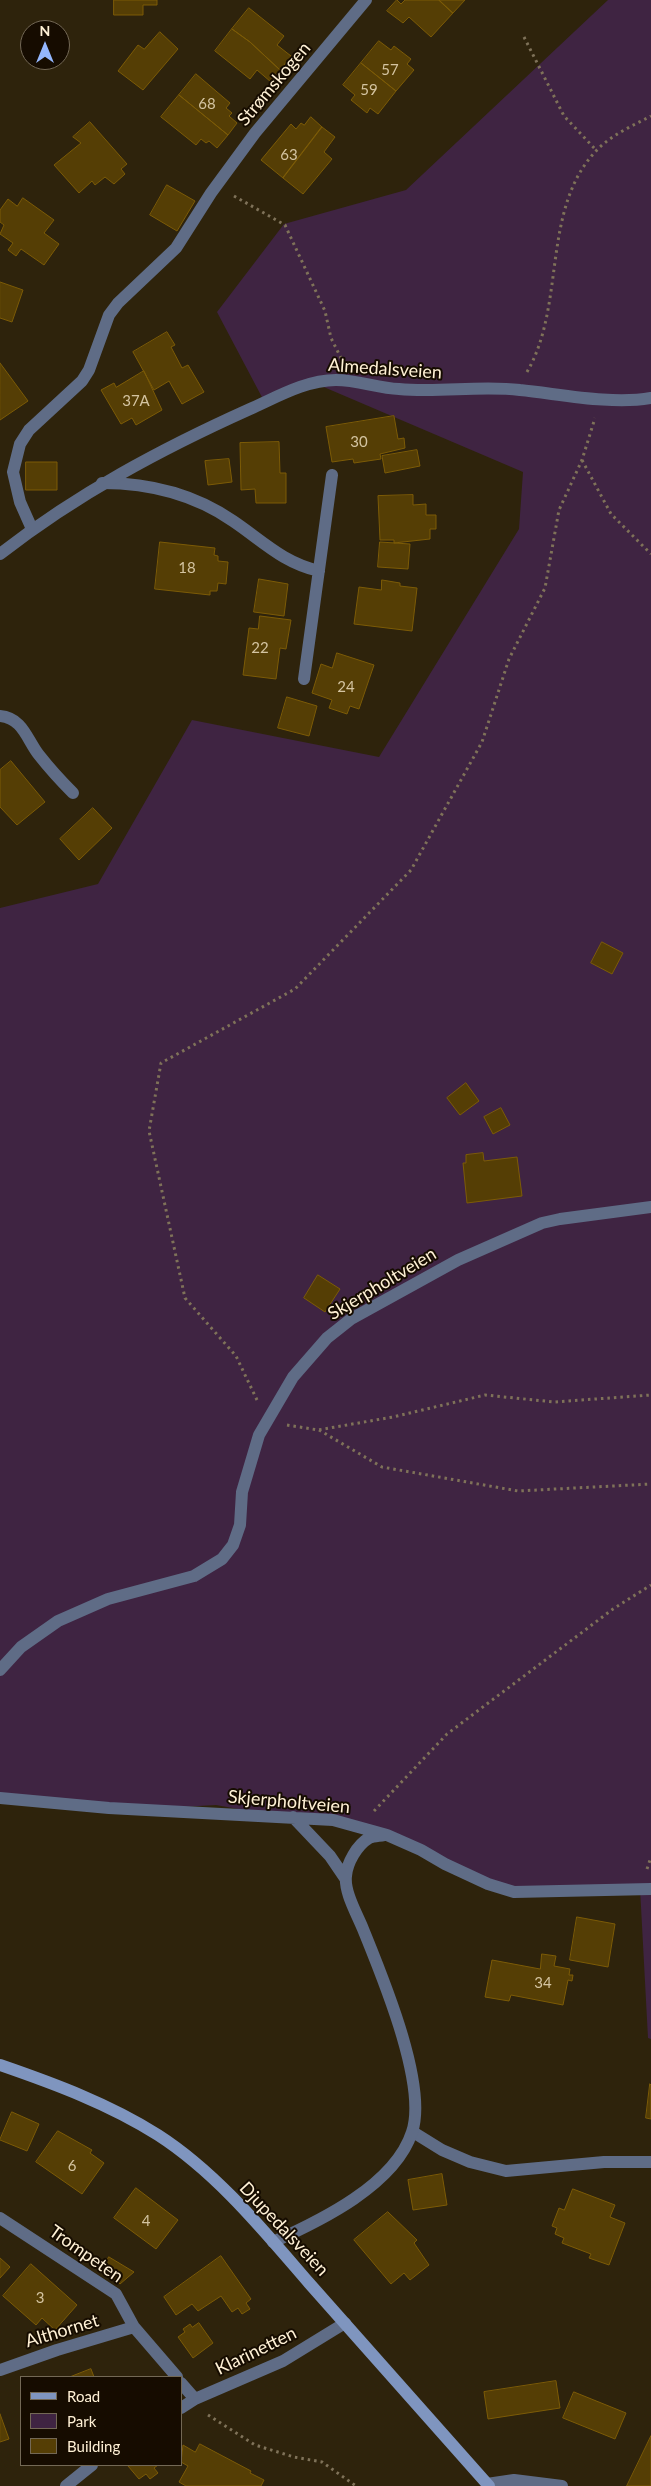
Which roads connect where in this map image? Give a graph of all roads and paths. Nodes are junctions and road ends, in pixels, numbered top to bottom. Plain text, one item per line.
1 (366, 0) edge
2 (524, 37) dead end
3 (651, 116) edge
4 (596, 150) junction
5 (214, 190) junction
6 (352, 381) junction
7 (517, 389) junction
8 (602, 398) junction
9 (651, 398) edge
10 (582, 460) junction
11 (332, 475) dead end
12 (102, 483) junction
13 (32, 529) junction
14 (0, 554) edge
15 (651, 554) edge
16 (319, 571) junction
17 (304, 679) dead end
18 (0, 716) edge
19 (73, 793) dead end
20 (651, 1206) edge
21 (651, 1394) edge
22 (268, 1421) junction
23 (318, 1430) junction
24 (651, 1484) edge
25 (651, 1585) edge
26 (0, 1670) edge
27 (0, 1798) edge
28 (293, 1817) junction
29 (360, 1826) junction
30 (386, 1835) junction
31 (345, 1878) junction
32 (651, 1889) edge
33 (0, 2065) edge
34 (413, 2132) junction
35 (651, 2162) edge
36 (0, 2218) edge
37 (273, 2242) junction
38 (345, 2324) junction
39 (134, 2327) junction
40 (0, 2370) edge
41 (176, 2376) edge
42 (182, 2384) edge
43 (195, 2399) junction
44 (182, 2407) edge
45 (91, 2466) edge
46 (488, 2485) edge
47 (66, 2486) edge
48 (356, 2486) edge
49 (562, 2486) edge

1 - 5 street, Strømskogen
2 - 4 path
3 - 4 path
4 - 7 path
5 - 6 path
5 - 13 street
6 - 7 street, Almedalsveien
6 - 12 street, Almedalsveien
7 - 8 street, Almedalsveien
8 - 9 street, Almedalsveien
8 - 10 path
10 - 15 path
10 - 22 path
11 - 16 street
12 - 13 street, Almedalsveien
12 - 16 street
13 - 14 street, Almedalsveien
16 - 17 street
18 - 19 street
20 - 22 street, Skjerpholtveien
21 - 23 path
22 - 23 path
22 - 26 street, Skjerpholtveien
23 - 24 path
25 - 29 path
27 - 28 street, Skjerpholtveien
28 - 29 street, Skjerpholtveien
28 - 31 street
29 - 30 street, Skjerpholtveien
30 - 31 street
30 - 32 street, Skjerpholtveien
31 - 34 street
33 - 37 street, Djupedalsveien
34 - 35 street
34 - 37 street
36 - 39 street, Trompeten
37 - 38 street, Djupedalsveien
38 - 43 street, Klarinetten
38 - 46 street, Djupedalsveien
39 - 40 street, Althornet
39 - 41 street, Trompeten
42 - 43 street
43 - 44 street, Klarinetten
43 - 48 path
45 - 47 street
46 - 49 street

